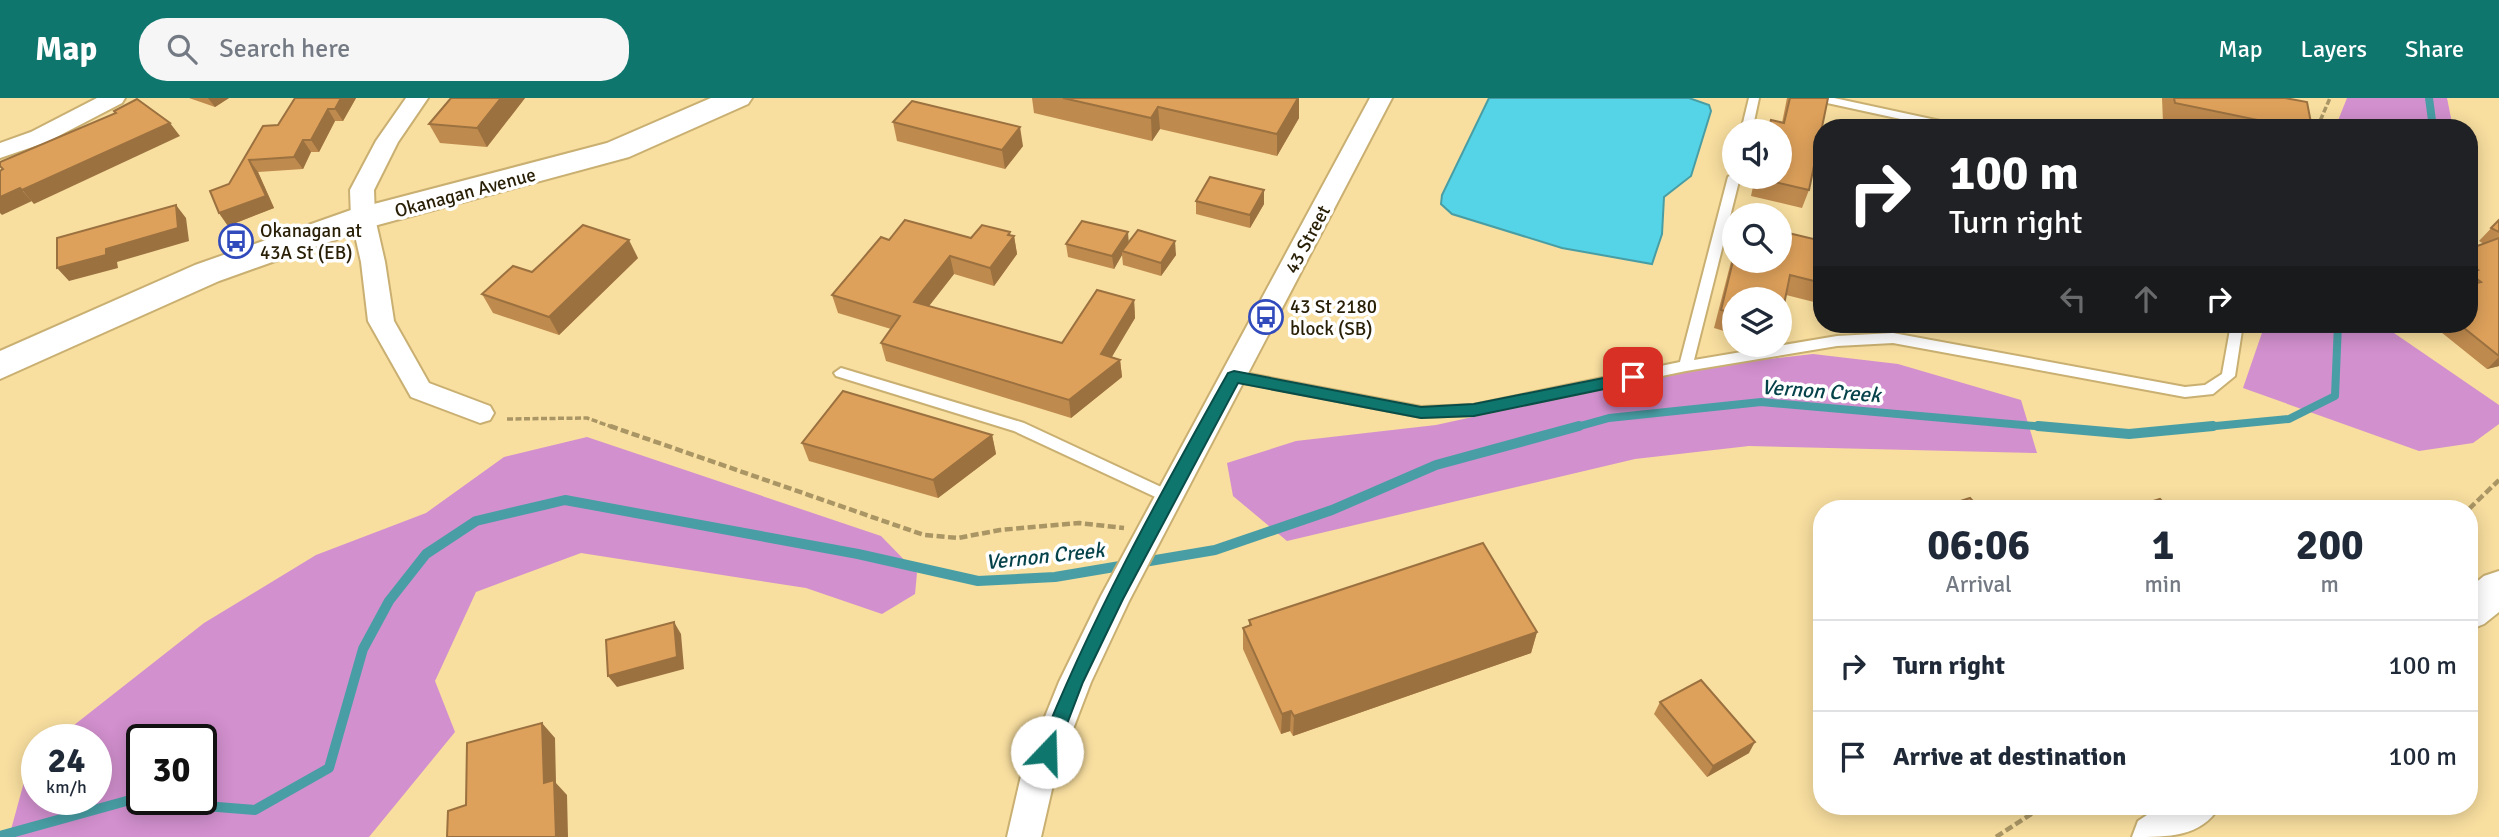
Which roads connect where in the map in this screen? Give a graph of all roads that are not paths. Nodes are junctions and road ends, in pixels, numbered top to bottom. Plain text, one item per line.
1 (114, 98) edge
2 (417, 98) edge
3 (737, 98) edge
4 (1381, 98) edge
5 (1754, 98) edge
6 (1818, 98) edge
7 (1749, 119) edge
8 (1917, 119) edge
9 (0, 151) edge
10 (1731, 189) edge
11 (363, 218) junction
12 (2235, 333) edge
13 (0, 366) edge
14 (1686, 366) junction
15 (841, 373) dead end
16 (1234, 376) junction
17 (487, 416) road end
18 (1169, 497) junction
19 (2499, 588) edge
20 (2478, 605) edge
21 (2185, 815) edge
22 (1024, 837) edge
23 (2155, 837) edge

1 - 9 street
2 - 11 street
3 - 11 street, Okanagan Avenue
4 - 16 street, 43 Street
5 - 7 lane
6 - 8 lane
10 - 14 lane
11 - 13 street, Okanagan Avenue
11 - 17 street
12 - 14 lane
14 - 16 lane
15 - 18 lane
16 - 18 street, 43 Street
18 - 22 street, 43 Street
19 - 20 street
21 - 23 street

